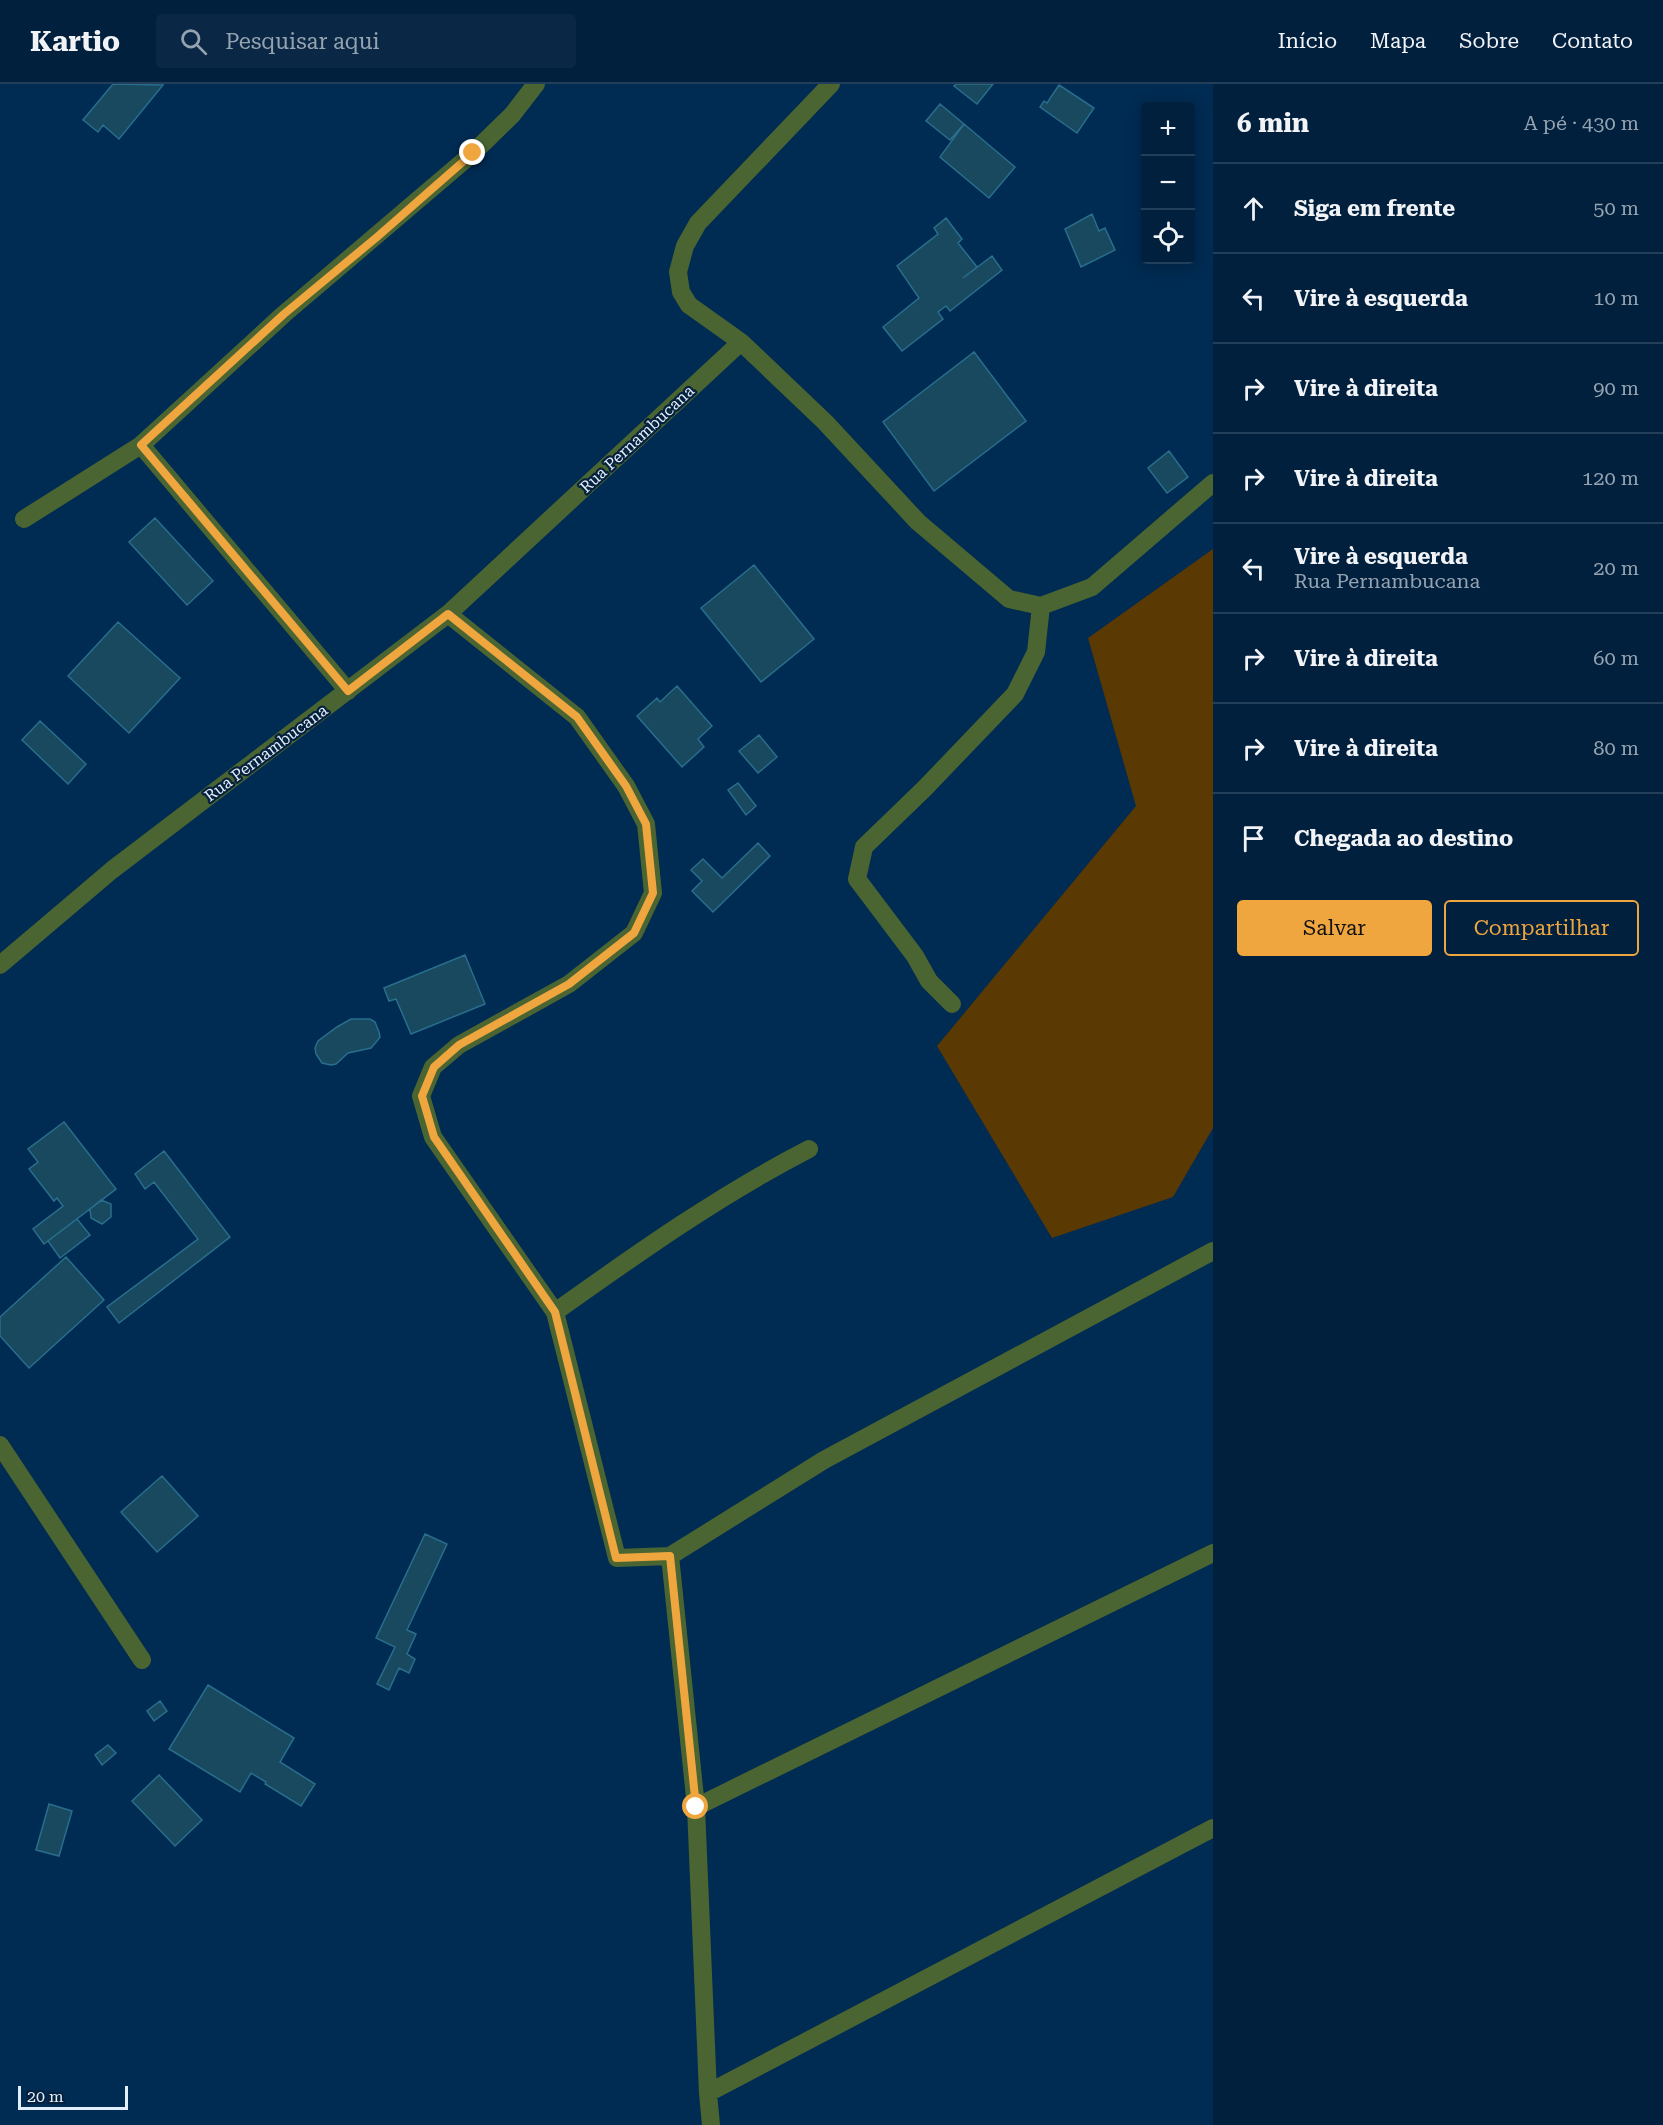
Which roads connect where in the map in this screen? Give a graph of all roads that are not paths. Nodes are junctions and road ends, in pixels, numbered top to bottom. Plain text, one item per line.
1 (536, 84) edge
2 (831, 84) edge
3 (741, 342) junction
4 (141, 445) junction
5 (1213, 483) edge
6 (24, 519) dead end
7 (1041, 606) junction
8 (448, 614) junction
9 (348, 691) junction
10 (0, 965) edge
11 (952, 1004) dead end
12 (809, 1149) dead end
13 (1213, 1251) edge
14 (555, 1312) junction
15 (0, 1445) edge
16 (1213, 1553) edge
17 (670, 1556) junction
18 (142, 1660) dead end
19 (696, 1807) junction
20 (1213, 1828) edge
21 (708, 2093) junction
22 (711, 2125) edge

1 - 4 street
2 - 3 street
3 - 7 street
3 - 8 street, Rua Pernambucana
4 - 6 street
4 - 9 street
5 - 7 street
7 - 11 street
8 - 9 street, Rua Pernambucana
8 - 14 street
9 - 10 street, Rua Pernambucana
12 - 14 street
13 - 17 street
14 - 17 street
15 - 18 street
16 - 19 street
17 - 19 street
19 - 21 street
20 - 21 street
21 - 22 street

